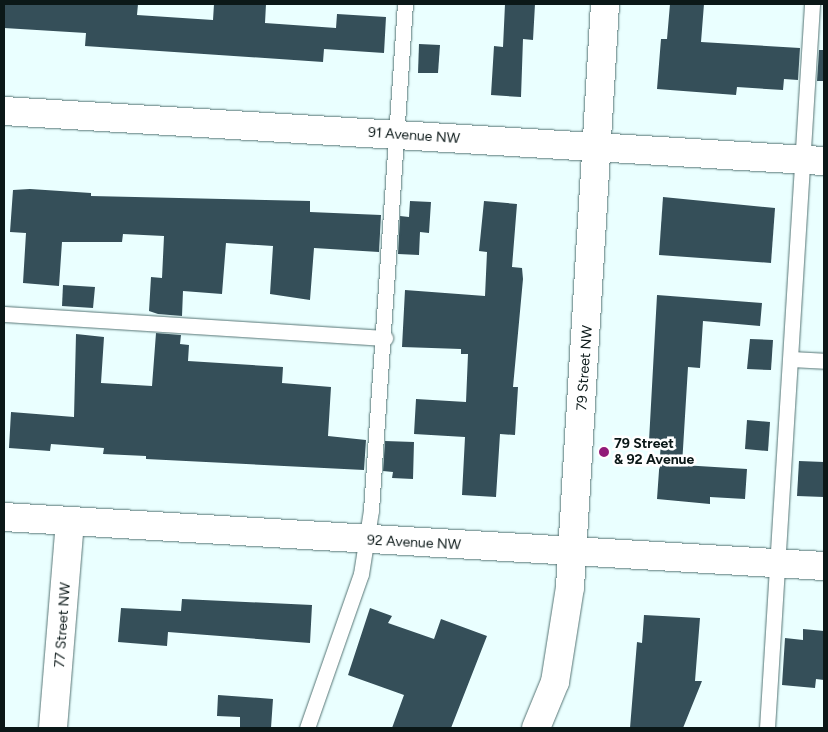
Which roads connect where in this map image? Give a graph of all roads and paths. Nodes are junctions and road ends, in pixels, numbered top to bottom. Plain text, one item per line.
1 (405, 4) edge
2 (605, 4) edge
3 (812, 4) edge
4 (4, 111) edge
5 (398, 135) junction
6 (598, 147) junction
7 (814, 160) edge
8 (4, 314) edge
9 (385, 338) junction
10 (791, 359) junction
11 (824, 361) edge
12 (4, 517) edge
13 (70, 522) junction
14 (366, 541) junction
15 (573, 551) junction
16 (778, 563) junction
17 (824, 566) edge
18 (53, 728) edge
19 (307, 728) edge
20 (536, 728) edge
21 (767, 728) edge

1 - 5 lane
2 - 6 street, 79 Street NW
3 - 7 lane
4 - 5 street, 91 Avenue NW
5 - 6 street, 91 Avenue NW
5 - 9 lane
6 - 7 street, 91 Avenue NW
6 - 15 street, 79 Street NW
7 - 10 lane
8 - 9 lane
9 - 14 lane
10 - 11 lane
10 - 16 lane
12 - 13 street, 92 Avenue NW
13 - 14 street, 92 Avenue NW
13 - 18 street, 77 Street NW
14 - 15 street, 92 Avenue NW
14 - 19 lane
15 - 16 street, 92 Avenue NW
15 - 20 street, 79 Street NW
16 - 17 street, 92 Avenue NW
16 - 21 lane

